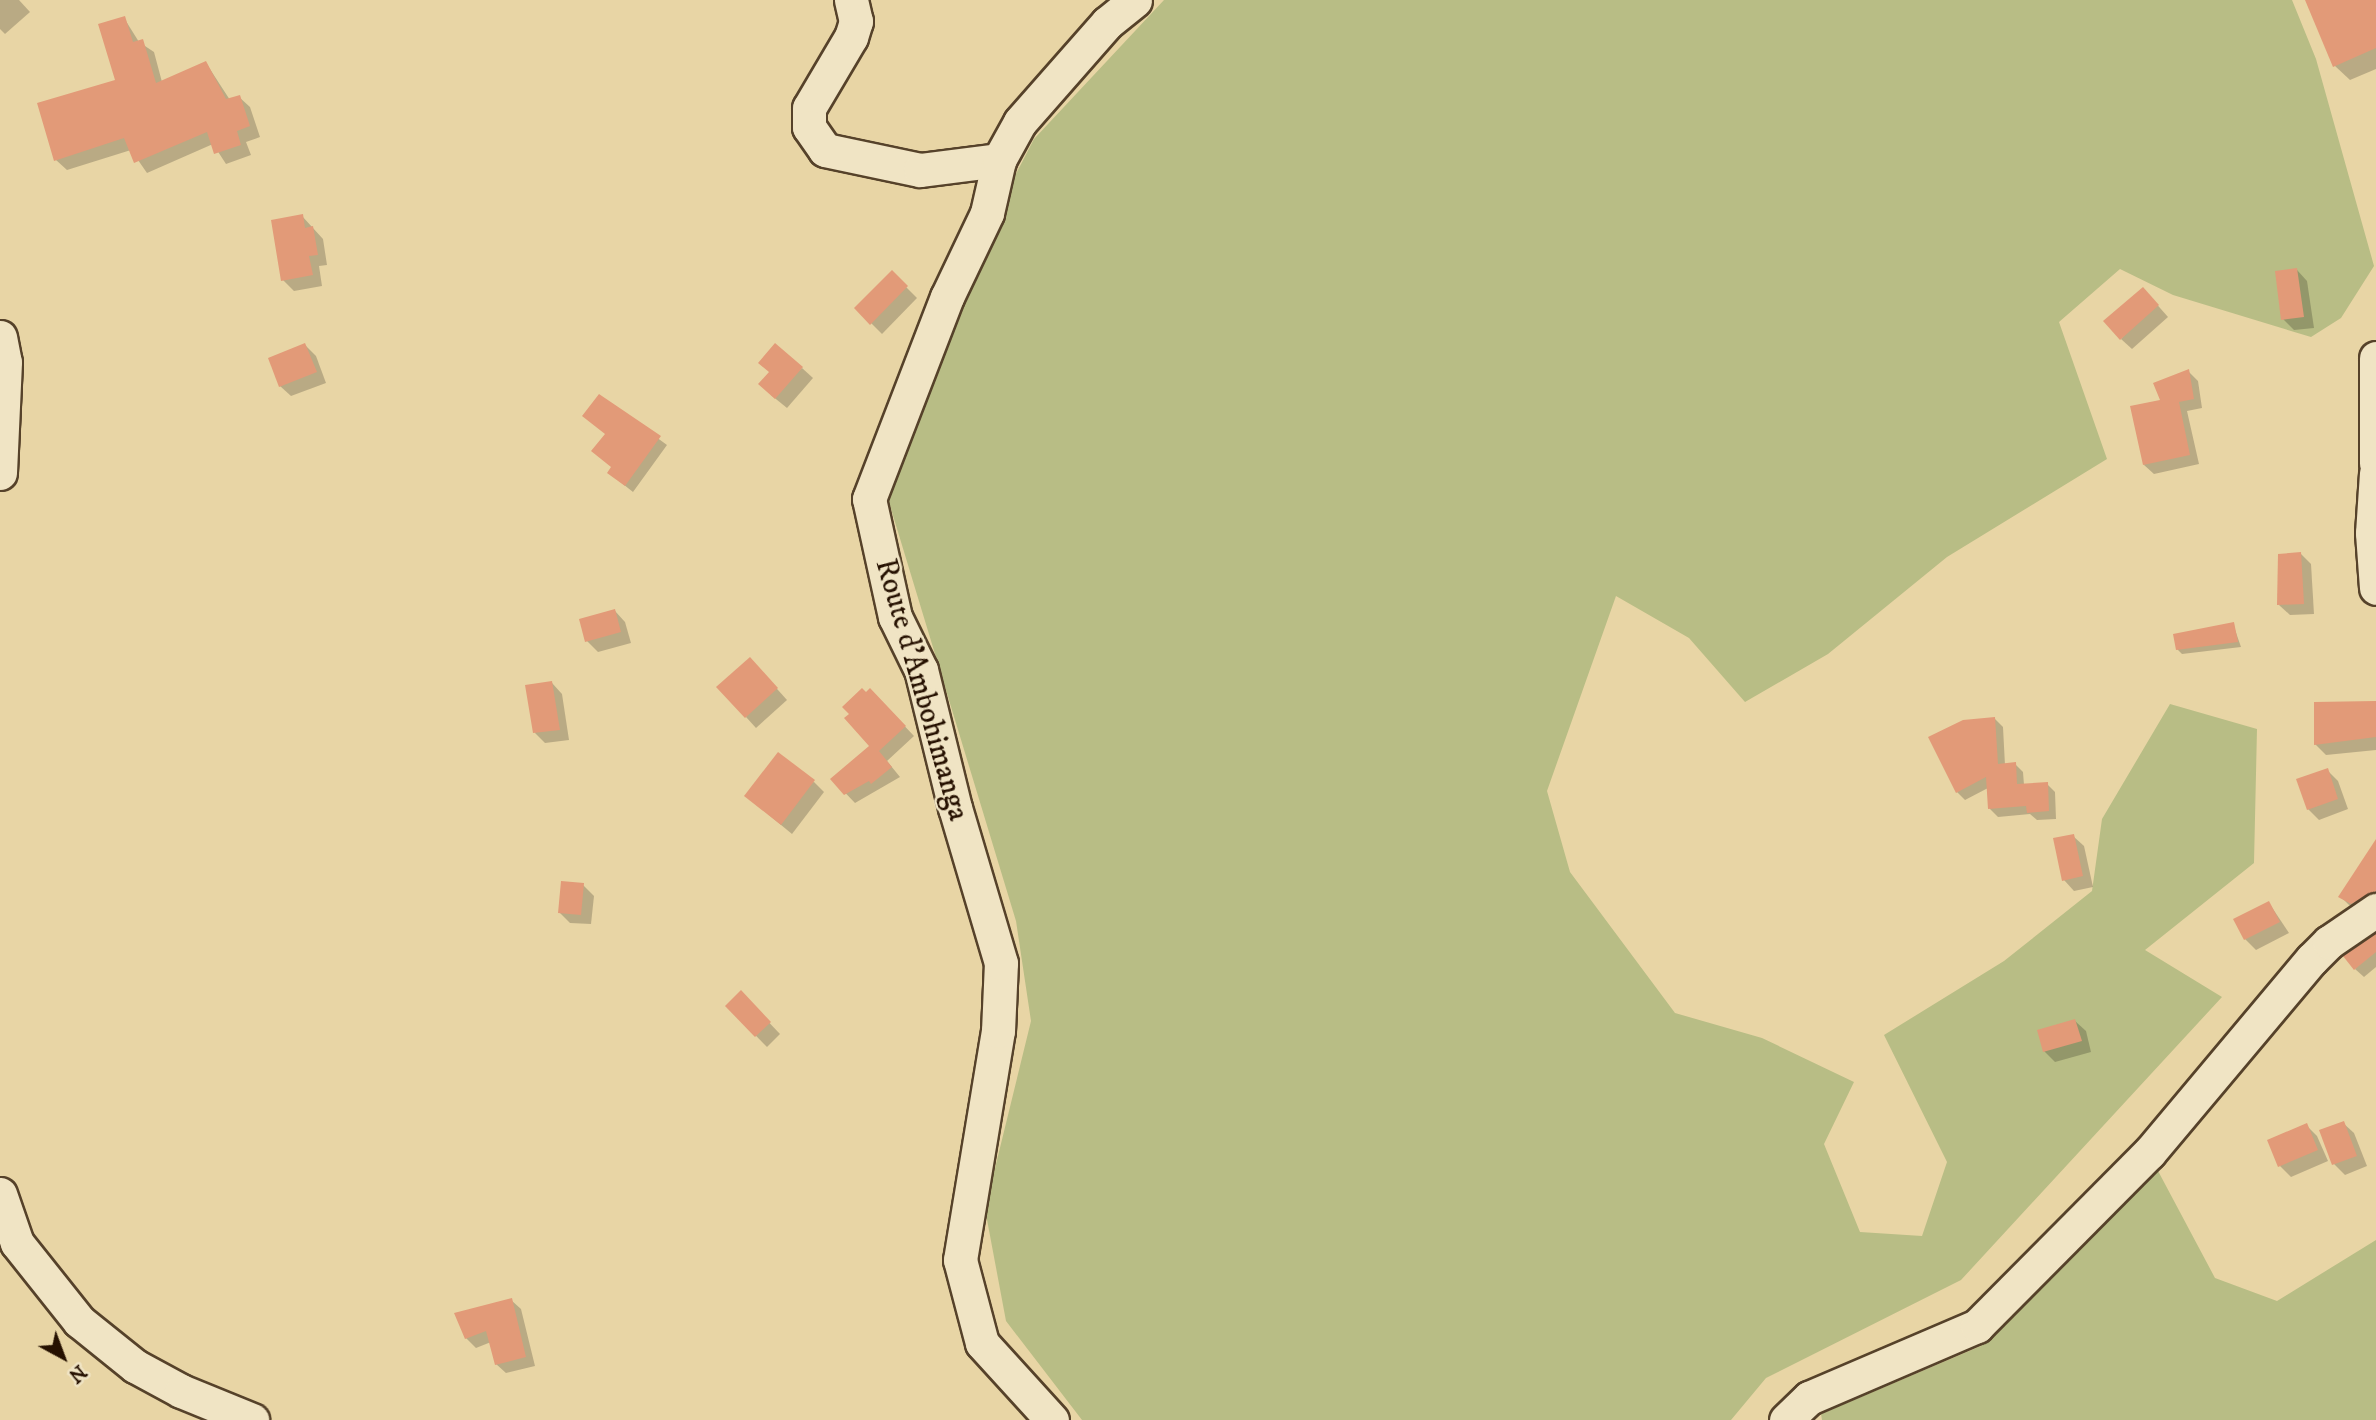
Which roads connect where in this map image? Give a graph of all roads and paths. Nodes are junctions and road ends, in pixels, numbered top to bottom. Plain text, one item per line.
1 (851, 0) edge
2 (1136, 0) edge
3 (999, 160) junction
4 (0, 337) edge
5 (2376, 358) edge
6 (2376, 463) edge
7 (0, 473) edge
8 (2376, 473) edge
9 (2376, 588) edge
10 (2376, 910) edge
11 (0, 1194) edge
12 (252, 1420) edge
13 (1052, 1420) edge
14 (1786, 1420) edge

1 - 3 street
2 - 3 street, Route d'Ambohimanga
3 - 13 street, Route d'Ambohimanga
4 - 7 street
5 - 6 street
8 - 9 street
10 - 14 street
11 - 12 street

